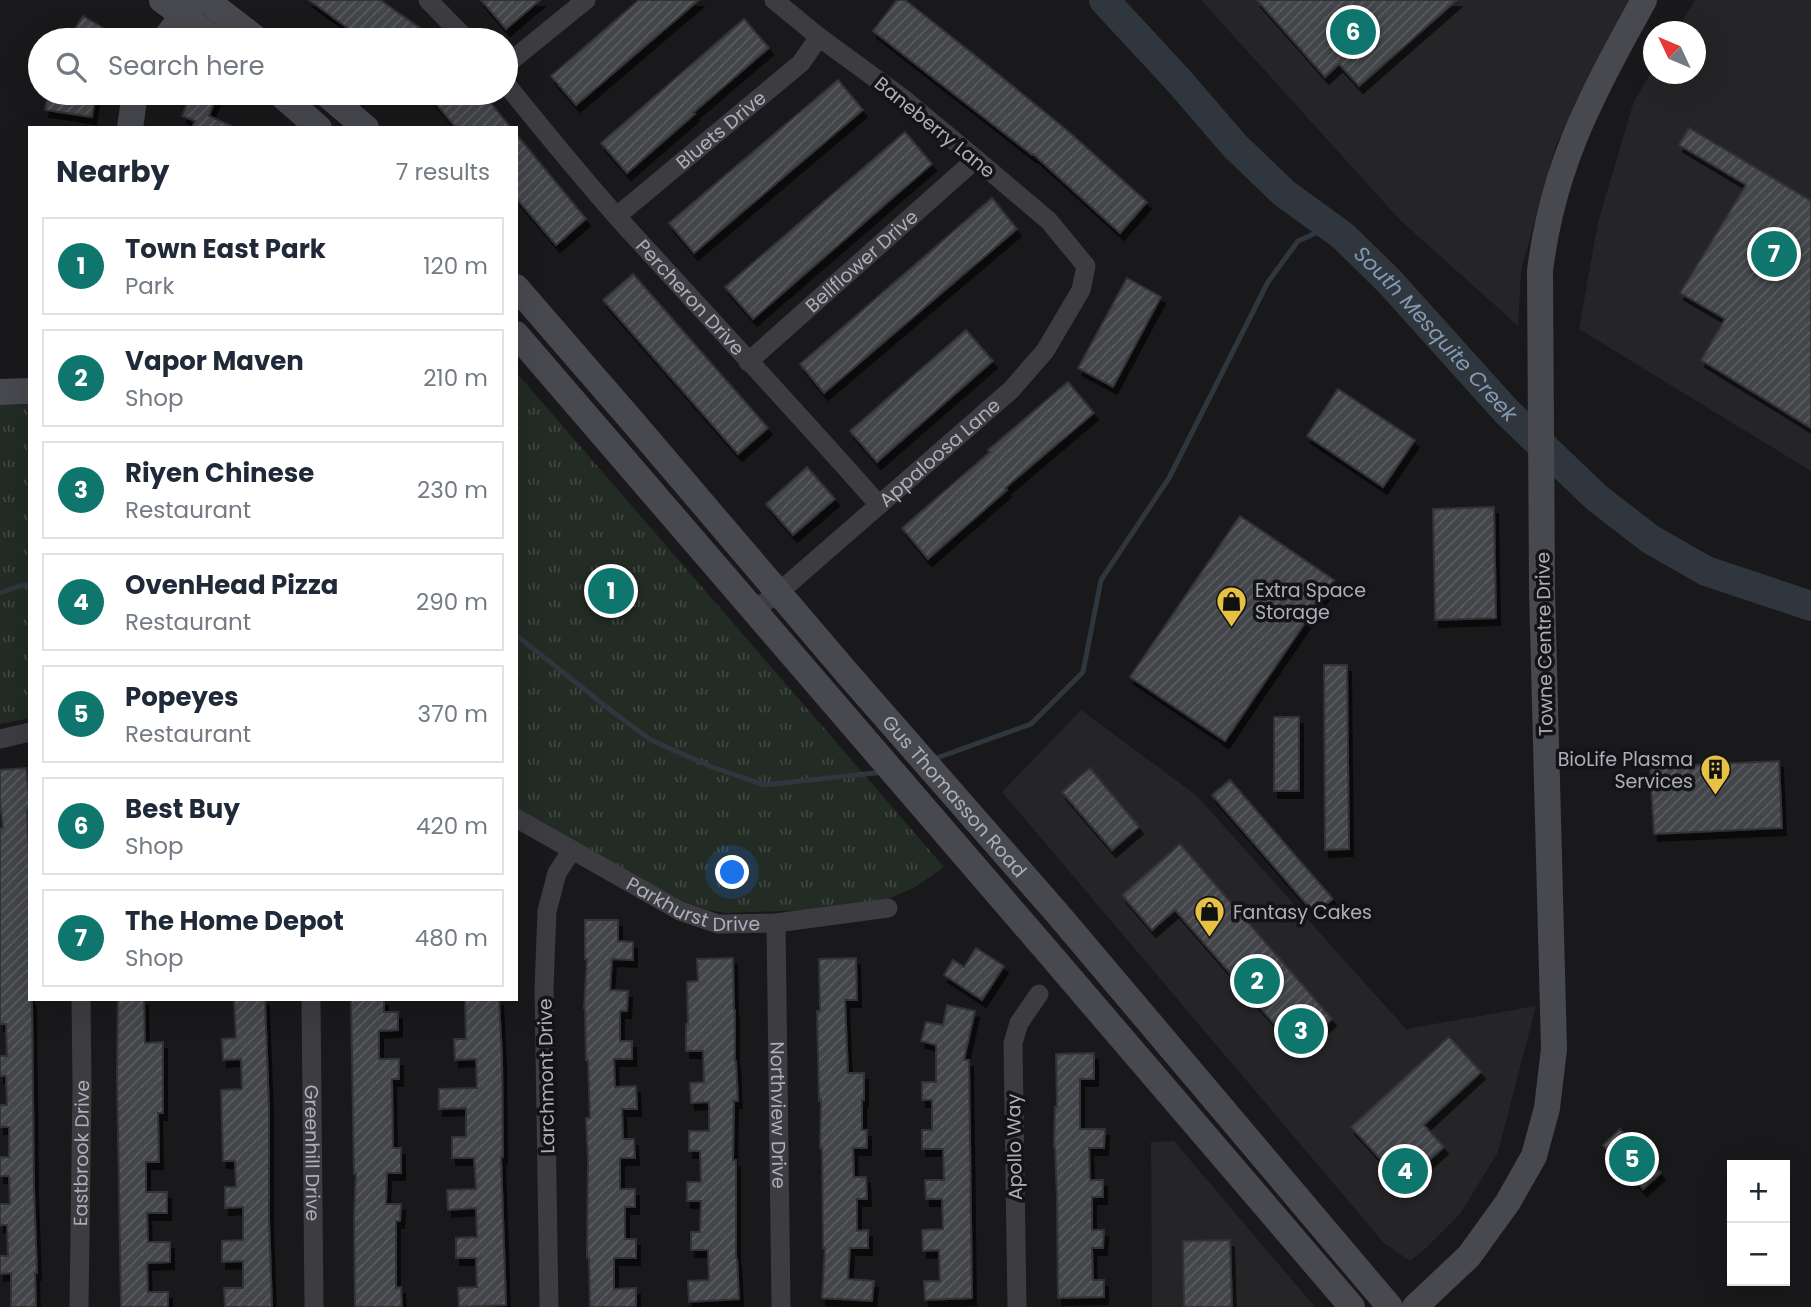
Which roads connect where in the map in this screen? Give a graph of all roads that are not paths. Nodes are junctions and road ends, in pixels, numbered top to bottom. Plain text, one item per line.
1 (206, 0) edge
2 (428, 0) edge
3 (586, 0) edge
4 (774, 0) edge
5 (1644, 0) edge
6 (180, 5) edge
7 (169, 28) edge
8 (204, 28) edge
9 (242, 28) edge
10 (455, 28) edge
11 (819, 37) junction
12 (518, 55) edge
13 (518, 98) edge
14 (133, 105) edge
15 (293, 105) edge
16 (339, 105) edge
17 (130, 126) edge
18 (317, 126) edge
19 (364, 126) edge
20 (976, 159) junction
21 (617, 216) junction
22 (1086, 266) joint
23 (518, 289) edge
24 (518, 336) edge
25 (748, 362) junction
26 (28, 391) edge
27 (0, 392) edge
28 (879, 505) junction
29 (778, 593) junction
30 (755, 610) junction
31 (28, 732) edge
32 (0, 739) edge
33 (518, 819) edge
34 (572, 850) junction
35 (888, 908) dead end
36 (776, 923) junction
37 (1038, 994) dead end
38 (81, 1001) edge
39 (311, 1001) edge
40 (1168, 1044) junction
41 (1144, 1065) junction
42 (1469, 1256) junction
43 (79, 1307) edge
44 (314, 1307) edge
45 (549, 1307) edge
46 (781, 1307) edge
47 (1017, 1307) edge
48 (1352, 1307) edge
49 (1390, 1307) edge
50 (1415, 1307) edge
51 (1447, 1307) edge

1 - 9 main road
2 - 10 street
3 - 12 street
4 - 11 street, Baneberry Lane
5 - 42 main road, Towne Centre Drive
6 - 7 main road
6 - 8 main road
11 - 20 street, Baneberry Lane
11 - 21 street, Bluets Drive
13 - 21 street, Percheron Drive
14 - 17 main road
15 - 18 main road
16 - 19 main road
20 - 22 street, Baneberry Lane
20 - 25 street, Bellflower Drive
21 - 25 street, Percheron Drive
22 - 28 street, Appaloosa Lane
23 - 29 main road, Gus Thomasson Road
24 - 30 main road, Gus Thomasson Road
25 - 28 street, Percheron Drive
26 - 27 main road
28 - 29 street, Appaloosa Lane
29 - 30 street, Appaloosa Lane
29 - 40 main road, Gus Thomasson Road
30 - 41 main road, Gus Thomasson Road
31 - 32 street
33 - 34 street, Parkhurst Drive
34 - 36 street, Parkhurst Drive
34 - 45 street, Larchmont Drive
35 - 36 street, Parkhurst Drive
36 - 46 street, Northview Drive
37 - 47 street, Apollo Way
38 - 43 street, Eastbrook Drive
39 - 44 street, Greenhill Drive
40 - 41 main road
40 - 49 main road, Gus Thomasson Road
41 - 48 main road, Gus Thomasson Road
42 - 50 main road, Towne Centre Drive
42 - 51 main road

